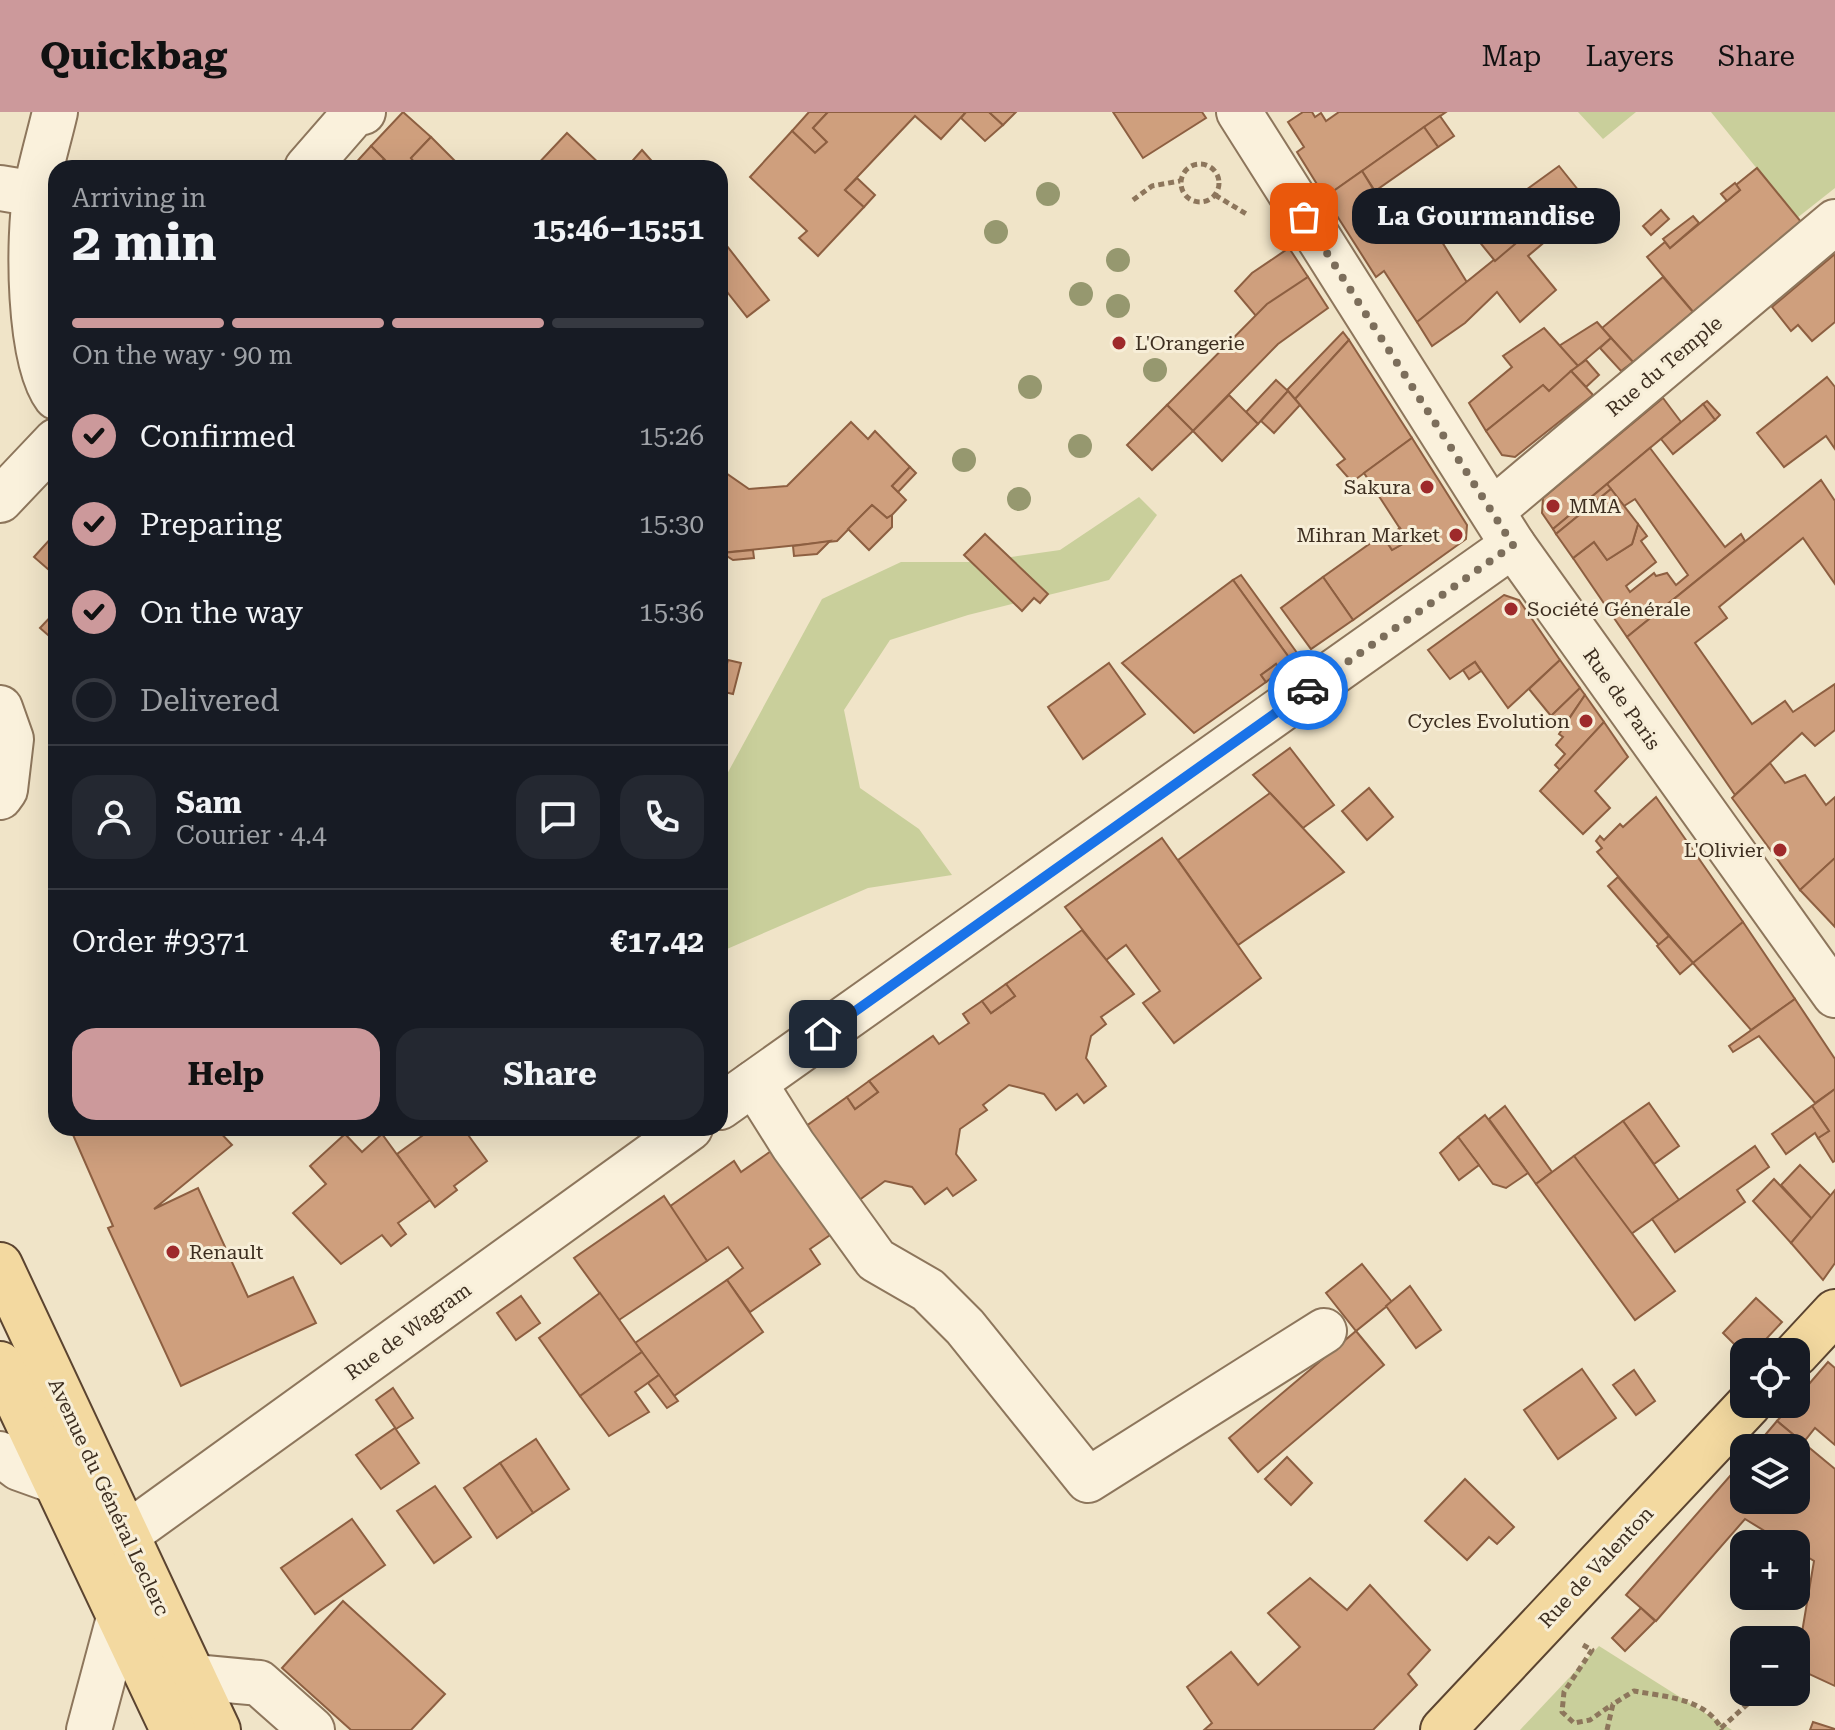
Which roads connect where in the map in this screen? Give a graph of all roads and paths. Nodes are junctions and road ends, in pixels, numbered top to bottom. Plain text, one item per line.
1 (55, 112) edge
2 (363, 112) edge
3 (1253, 117) edge
4 (314, 160) edge
5 (1180, 181) junction
6 (18, 191) edge
7 (1215, 195) junction
8 (1133, 200) dead end
9 (1256, 220) dead end
10 (1835, 222) edge
11 (48, 386) edge
12 (48, 449) edge
13 (0, 500) edge
14 (1503, 528) junction
15 (0, 708) edge
16 (0, 797) edge
17 (1835, 995) edge
18 (737, 1095) edge
19 (679, 1136) edge
20 (0, 1265) edge
21 (1835, 1312) edge
22 (1324, 1331) dead end
23 (1810, 1339) edge
24 (0, 1364) edge
25 (1736, 1418) edge
26 (0, 1454) edge
27 (58, 1482) junction
28 (126, 1535) junction
29 (120, 1614) junction
30 (1574, 1640) dead end
31 (194, 1677) junction
32 (1613, 1704) junction
33 (1746, 1706) edge
34 (1721, 1729) edge
35 (89, 1730) edge
36 (173, 1730) edge
37 (218, 1730) edge
38 (312, 1730) edge
39 (1443, 1730) edge
40 (1607, 1730) edge

1 - 6 street
2 - 4 street
3 - 14 street, Rue de Paris
5 - 7 path
5 - 7 path
5 - 8 path
6 - 11 street
7 - 9 path
10 - 14 street, Rue du Temple
12 - 13 street
14 - 17 street, Rue de Paris
14 - 18 street
15 - 16 street
18 - 22 street
19 - 28 street, Rue de Wagram
20 - 28 main road, Avenue du Général Leclerc
21 - 23 main road
24 - 27 main road, Avenue du Général Leclerc
25 - 39 main road, Rue de Valenton
26 - 27 street
27 - 29 main road, Avenue du Général Leclerc
28 - 31 main road, Avenue du Général Leclerc
29 - 35 street
29 - 36 main road, Avenue du Général Leclerc
30 - 32 path
31 - 37 main road, Avenue du Général Leclerc
31 - 38 street
32 - 34 path
32 - 40 path
33 - 34 path

